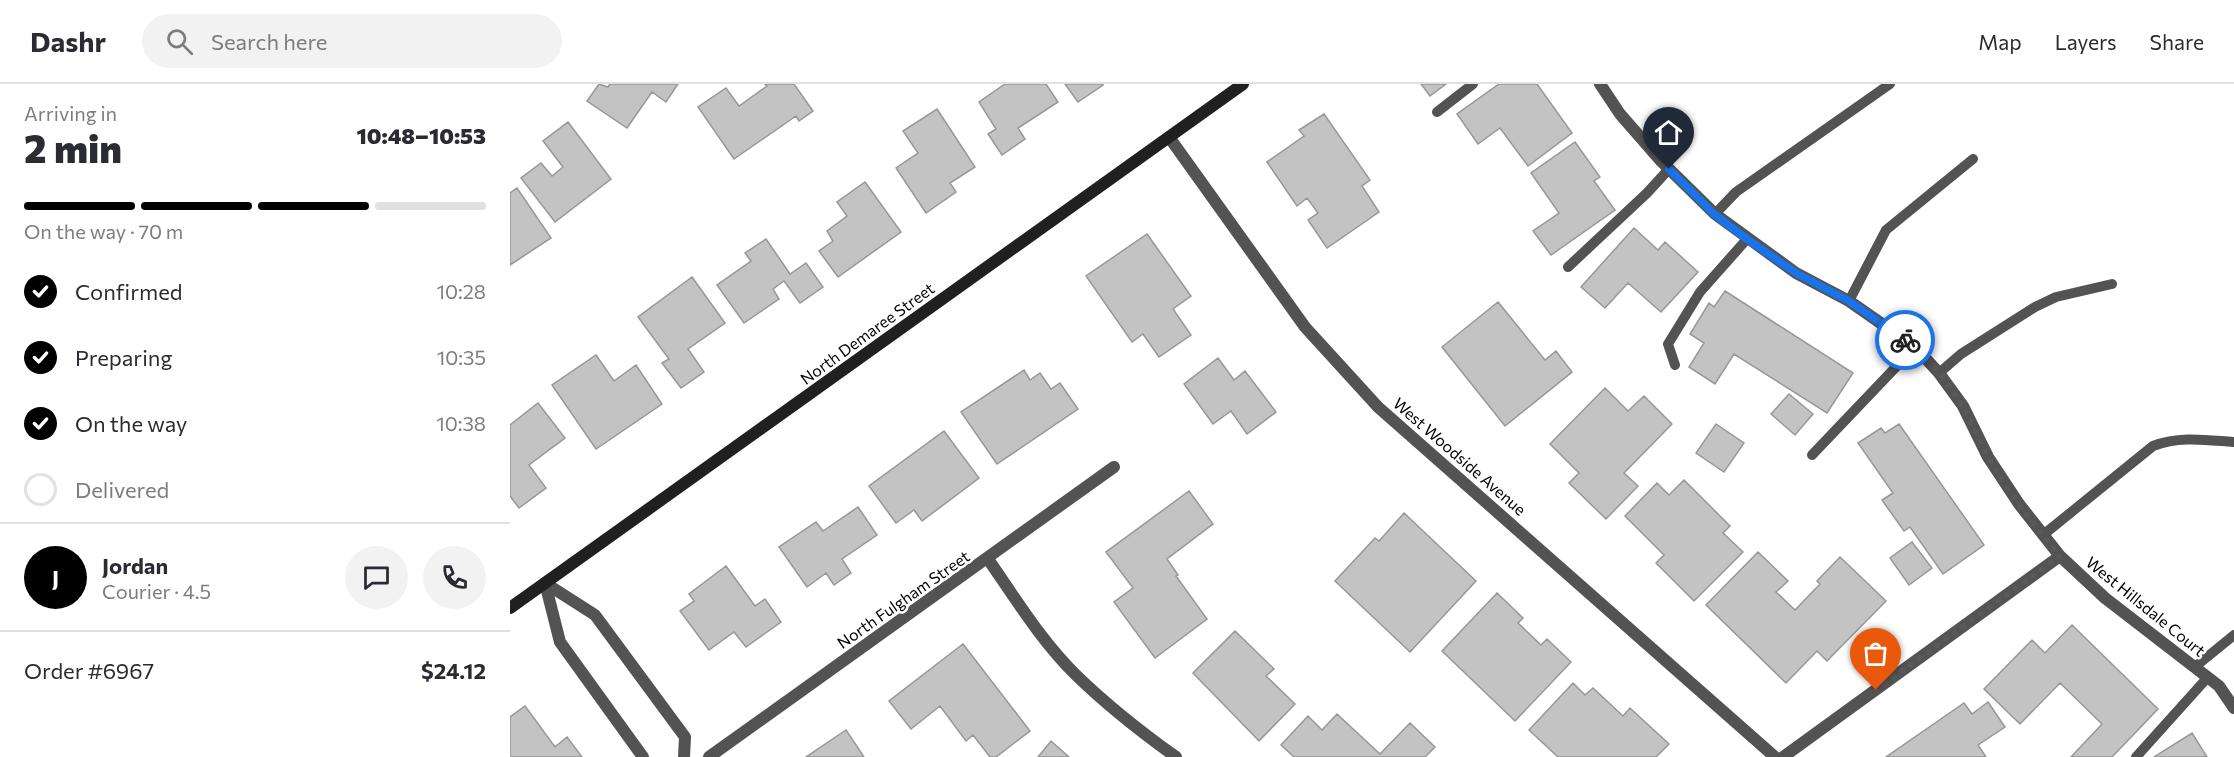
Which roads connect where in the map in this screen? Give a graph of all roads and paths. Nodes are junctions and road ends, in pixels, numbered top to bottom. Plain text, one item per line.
1 (1243, 84) edge
2 (1473, 84) edge
3 (1600, 84) edge
4 (1890, 84) edge
5 (1437, 112) dead end
6 (1169, 137) junction
7 (1973, 159) dead end
8 (1669, 169) junction
9 (1714, 214) junction
10 (1747, 239) junction
11 (1568, 267) dead end
12 (2112, 284) dead end
13 (1849, 301) junction
14 (1915, 347) junction
15 (1675, 365) dead end
16 (1939, 373) junction
17 (2233, 442) edge
18 (1812, 455) dead end
19 (1114, 466) dead end
20 (2043, 535) junction
21 (2060, 556) junction
22 (988, 559) junction
23 (545, 583) junction
24 (510, 608) edge
25 (2234, 635) edge
26 (2196, 666) junction
27 (2208, 676) junction
28 (2234, 708) edge
29 (644, 757) edge
30 (684, 757) edge
31 (709, 757) edge
32 (1176, 757) edge
33 (1775, 757) edge
34 (1783, 757) edge
35 (2136, 757) edge

1 - 6 main road, North Demaree Street
2 - 5 lane
3 - 8 street, West Hillsdale Court
4 - 9 lane
6 - 23 main road, North Demaree Street
6 - 33 street, West Woodside Avenue
7 - 13 lane
8 - 9 street, West Hillsdale Court
8 - 11 lane
9 - 10 street, West Hillsdale Court
10 - 13 street, West Hillsdale Court
10 - 15 lane
12 - 16 lane
13 - 14 street, West Hillsdale Court
14 - 16 street, West Hillsdale Court
14 - 18 lane
16 - 20 street, West Hillsdale Court
17 - 20 lane
19 - 22 street, North Fulgham Street
20 - 21 street, West Hillsdale Court
21 - 26 street, West Hillsdale Court
21 - 34 street
22 - 31 street, North Fulgham Street
22 - 32 street
23 - 24 main road, North Demaree Street
23 - 29 street
23 - 30 street
25 - 26 lane
26 - 27 street, West Hillsdale Court
27 - 28 street, West Hillsdale Court
27 - 35 lane

